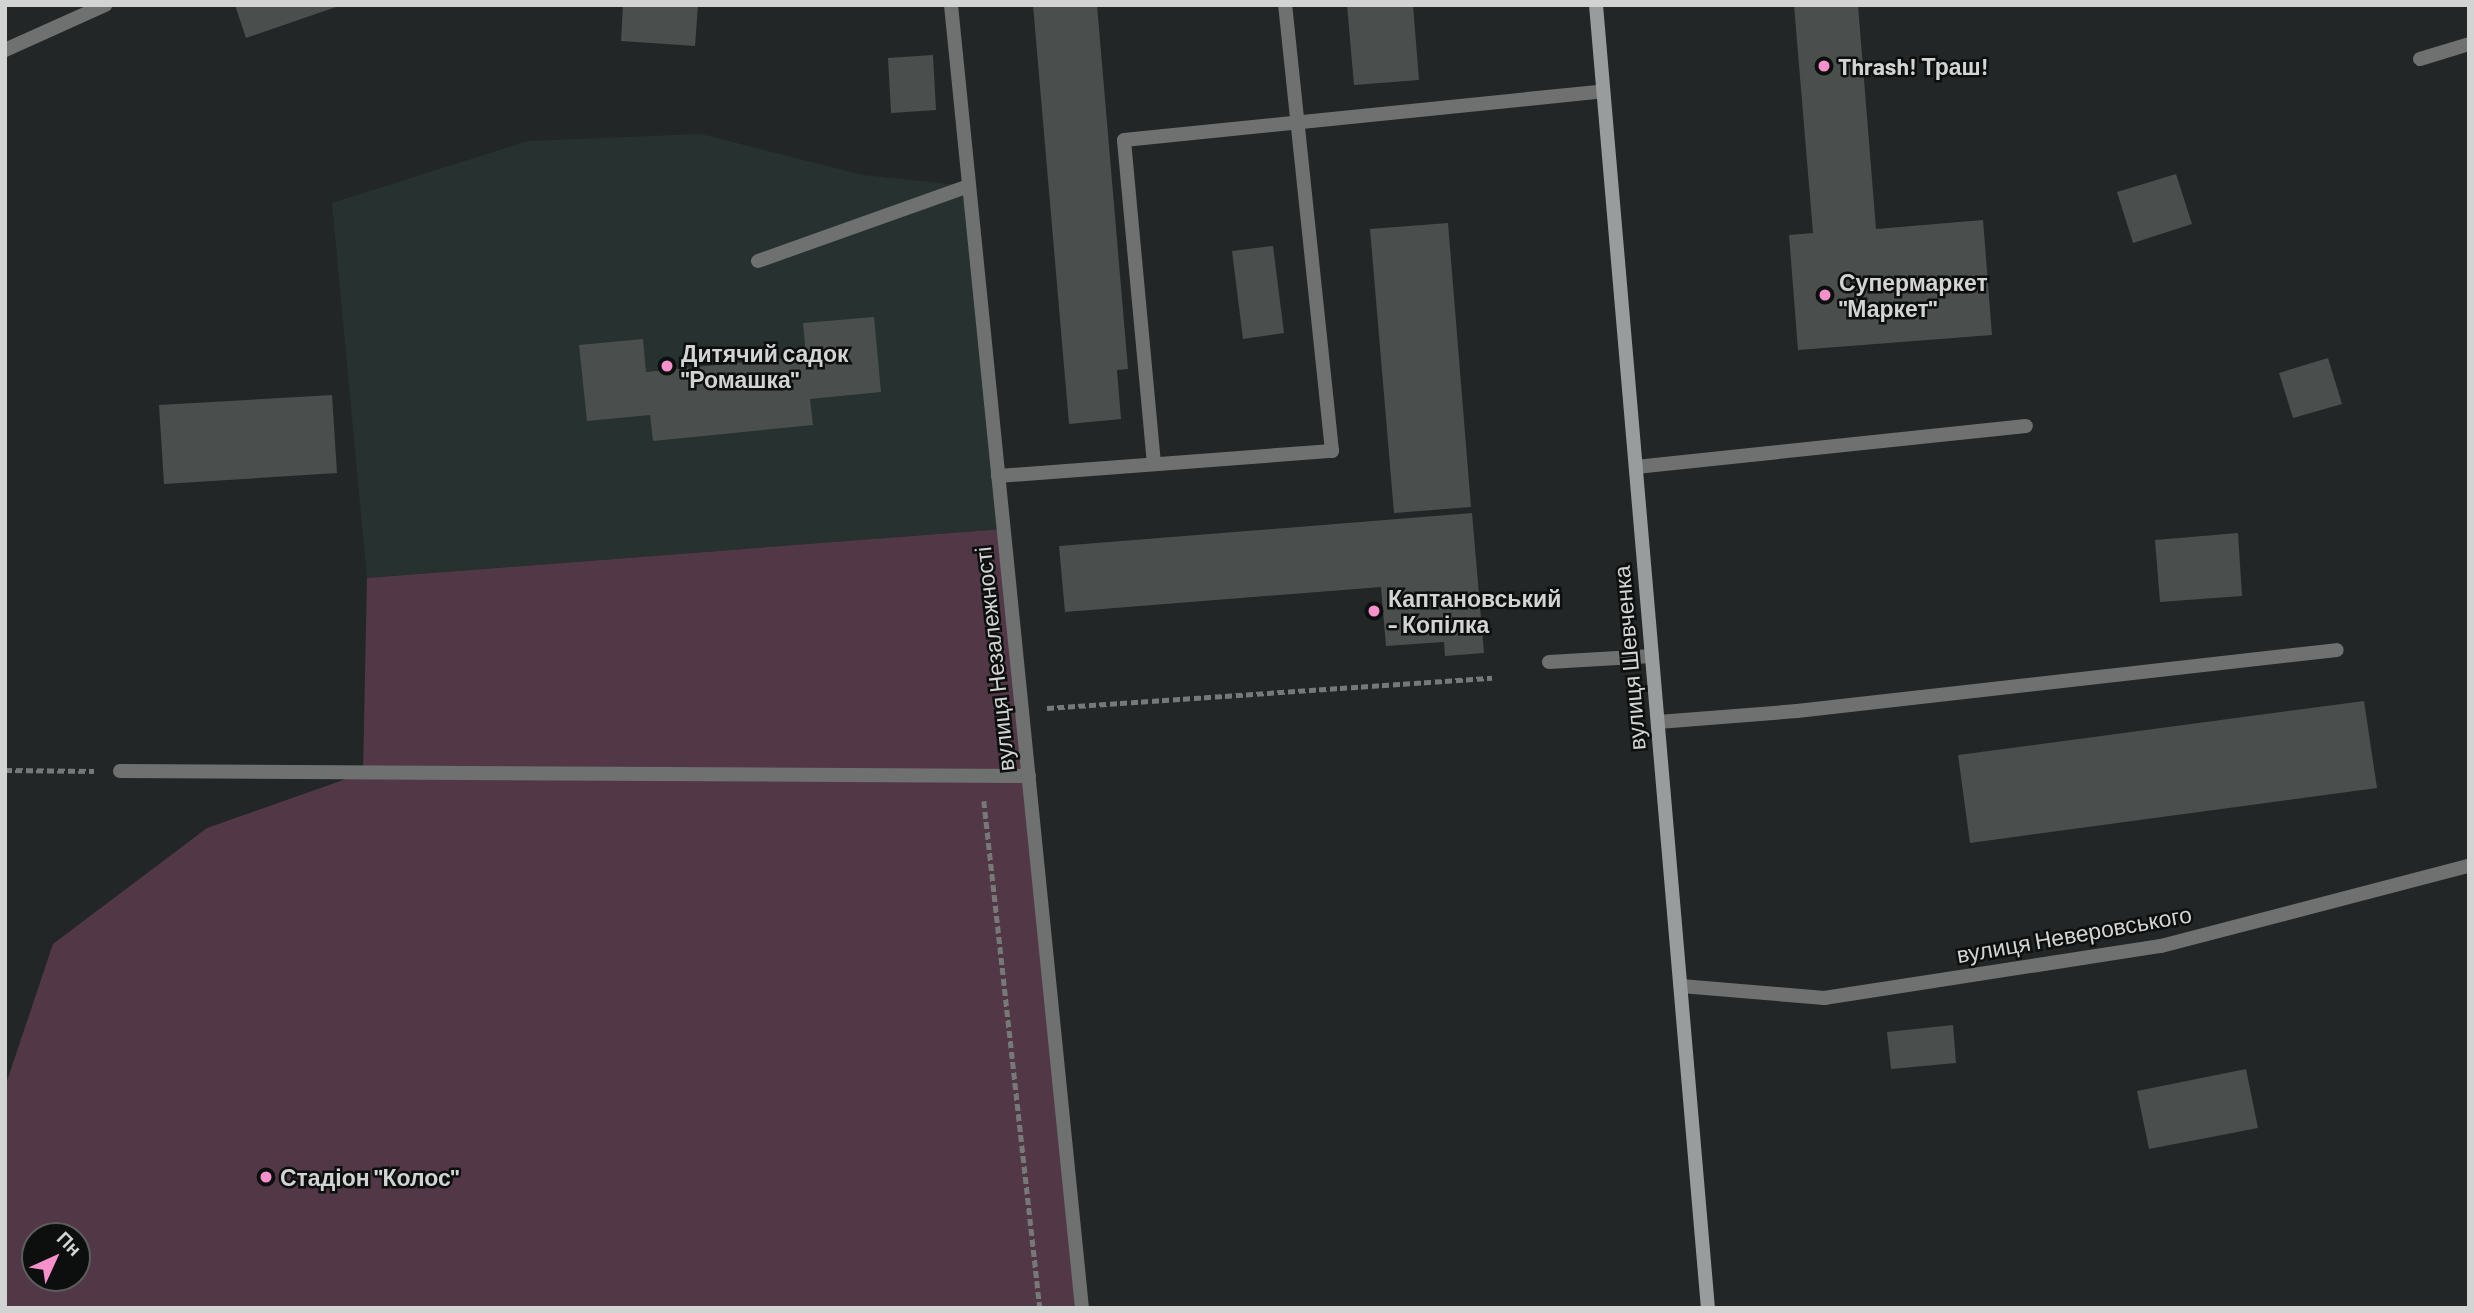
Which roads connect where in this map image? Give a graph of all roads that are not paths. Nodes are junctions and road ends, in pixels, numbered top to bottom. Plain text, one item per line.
1 (105, 5) edge
2 (951, 5) edge
3 (1285, 5) edge
4 (1596, 5) edge
5 (2469, 44) edge
6 (5, 50) edge
7 (2420, 59) dead end
8 (1603, 91) junction
9 (1298, 122) junction
10 (969, 186) junction
11 (758, 261) dead end
12 (2026, 426) dead end
13 (1154, 464) junction
14 (1636, 467) junction
15 (998, 476) junction
16 (2337, 650) dead end
17 (1652, 656) junction
18 (1549, 662) dead end
19 (1658, 722) junction
20 (120, 771) road end
21 (1028, 776) junction
22 (2469, 866) edge
23 (1681, 986) junction
24 (1082, 1308) edge
25 (1708, 1308) edge

1 - 6 street
2 - 10 street, вулиця Незалежності
3 - 9 street
4 - 8 main road, вулиця Шевченка
5 - 7 street
8 - 9 street
8 - 14 main road, вулиця Шевченка
9 - 13 street
9 - 13 street
10 - 11 street
10 - 15 street, вулиця Незалежності
12 - 14 street
13 - 15 street
14 - 17 main road, вулиця Шевченка
15 - 21 street, вулиця Незалежності
16 - 19 street
17 - 18 street
17 - 19 main road, вулиця Шевченка
19 - 23 main road, вулиця Шевченка
20 - 21 street
21 - 24 street, вулиця Незалежності
22 - 23 street, вулиця Неверовського
23 - 25 main road, вулиця Шевченка

